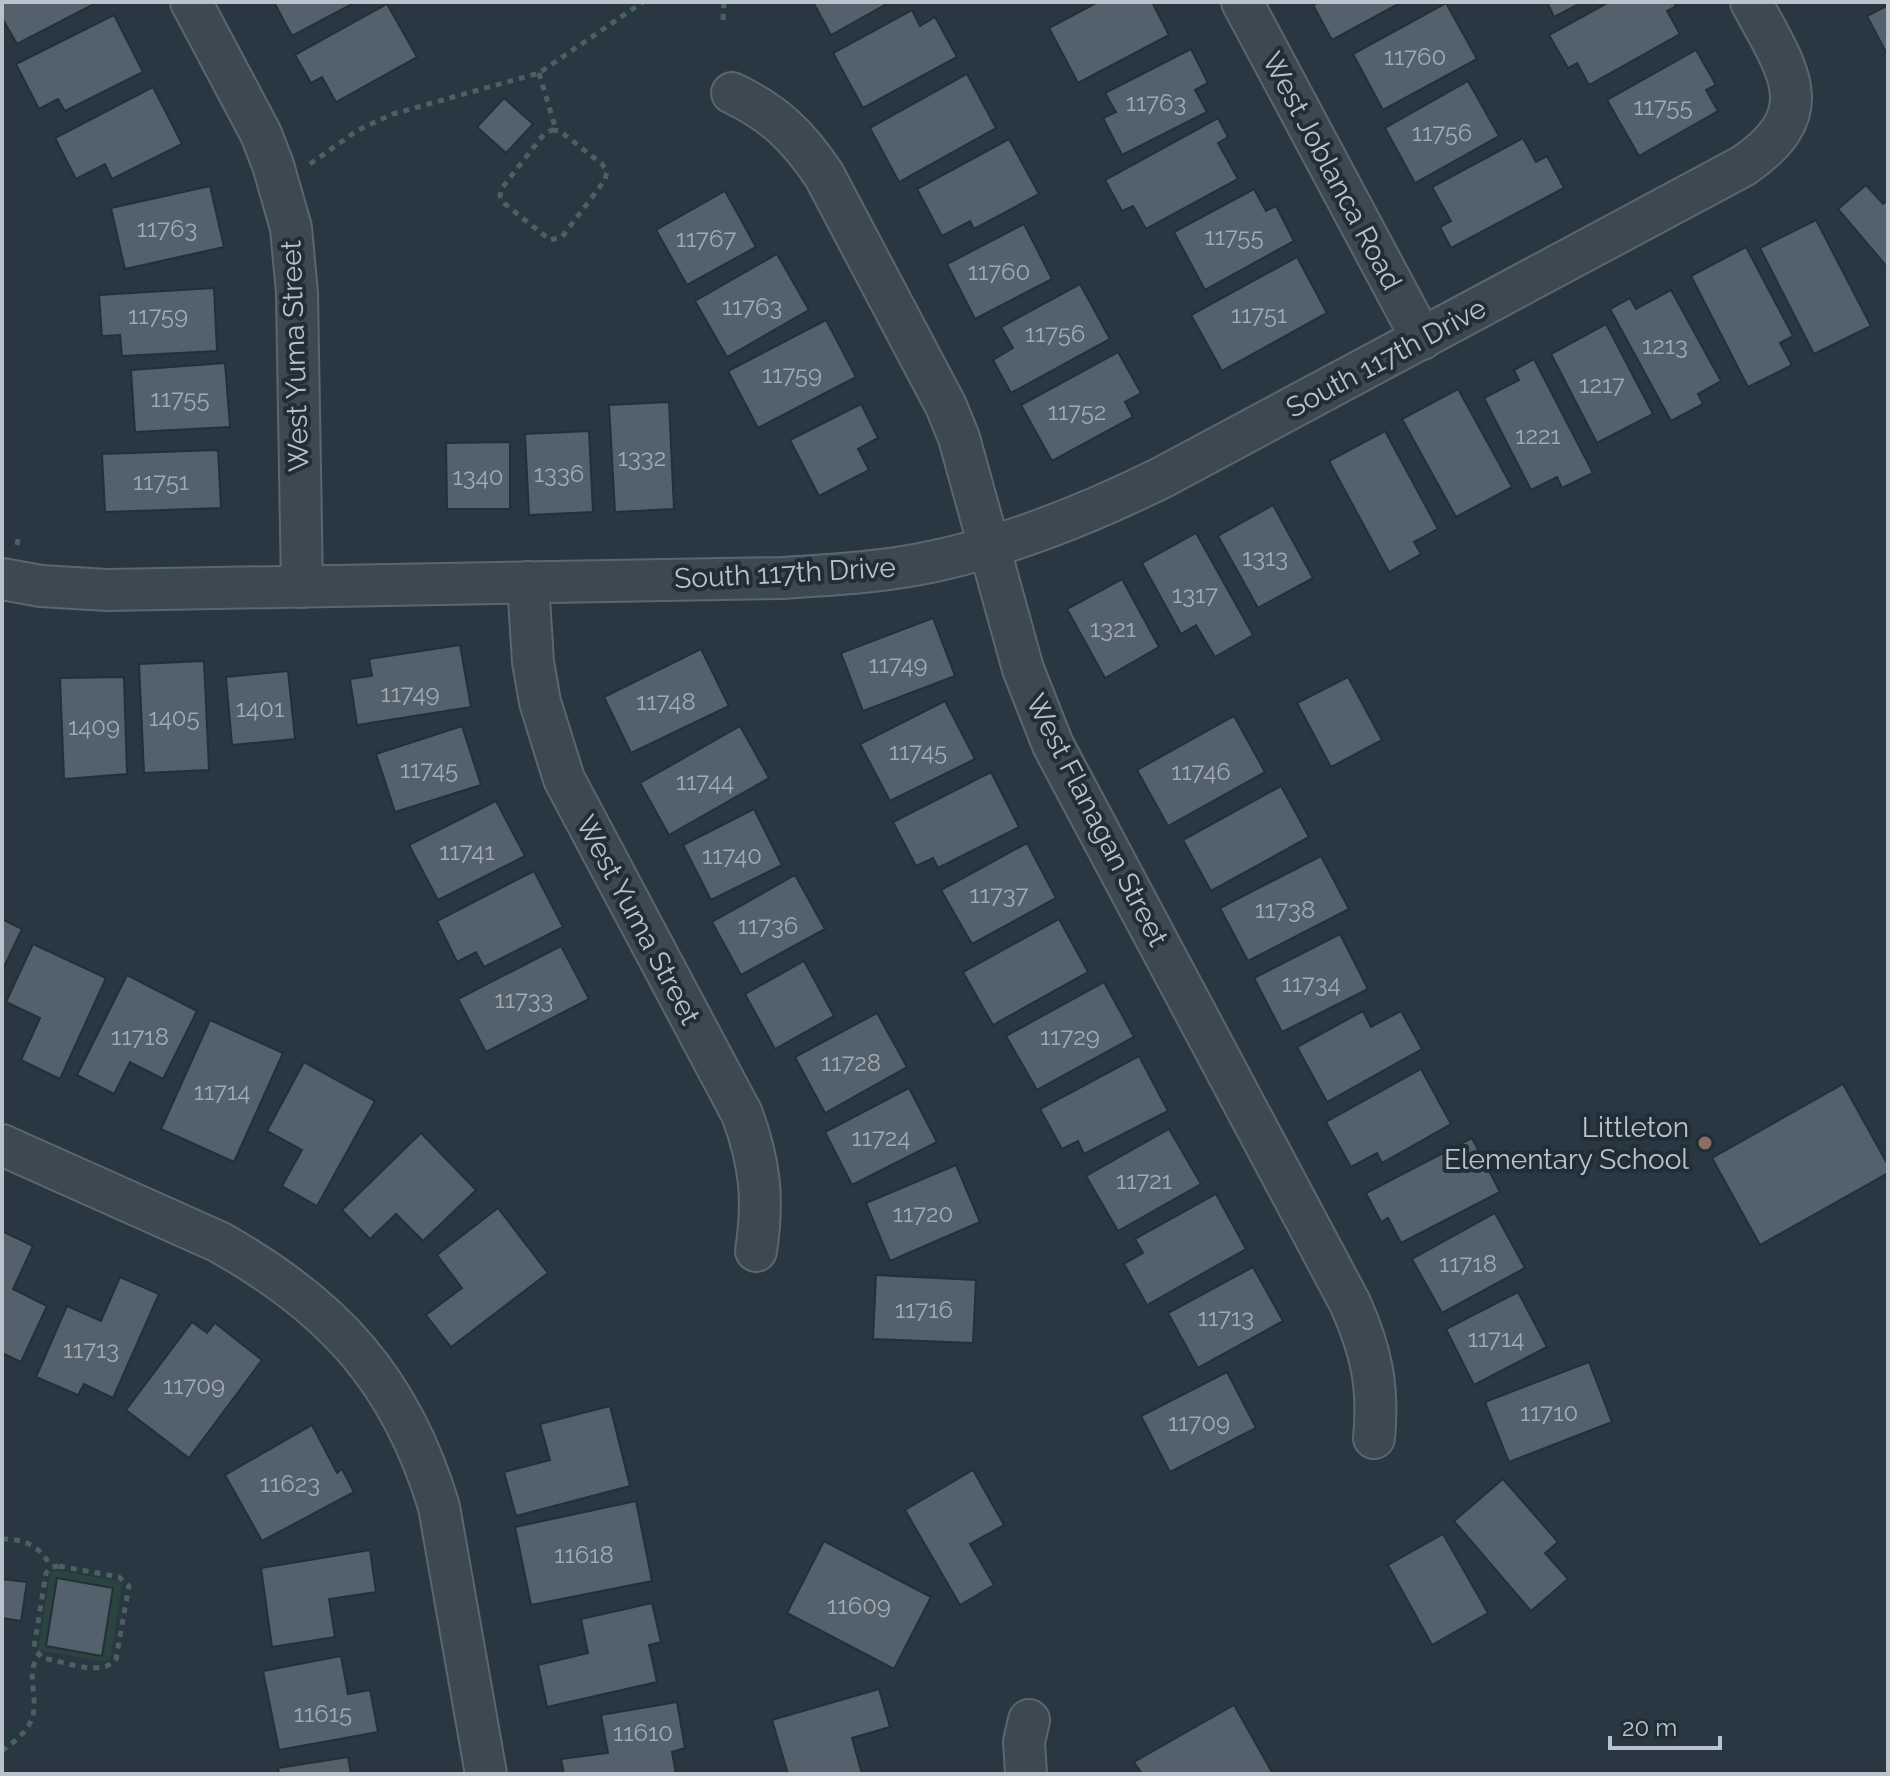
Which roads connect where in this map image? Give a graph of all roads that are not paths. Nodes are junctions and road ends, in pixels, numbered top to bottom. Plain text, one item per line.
1 (191, 2) edge
2 (1242, 2) edge
3 (1751, 2) edge
4 (732, 93) dead end
5 (1422, 339) junction
6 (991, 547) junction
7 (2, 579) edge
8 (528, 582) junction
9 (302, 587) junction
10 (2, 1145) edge
11 (756, 1251) dead end
12 (1374, 1438) dead end
13 (1029, 1720) dead end
14 (486, 1774) edge
15 (1026, 1774) edge

1 - 9 street, West Yuma Street
2 - 5 street, West Joblanca Road
3 - 5 street, South 117th Drive
4 - 6 street, West Flanagan Street
5 - 6 street, South 117th Drive
6 - 8 street, South 117th Drive
6 - 12 street, West Flanagan Street
7 - 9 street, South 117th Drive
8 - 9 street, South 117th Drive
8 - 11 street, West Yuma Street
10 - 14 street
13 - 15 street

